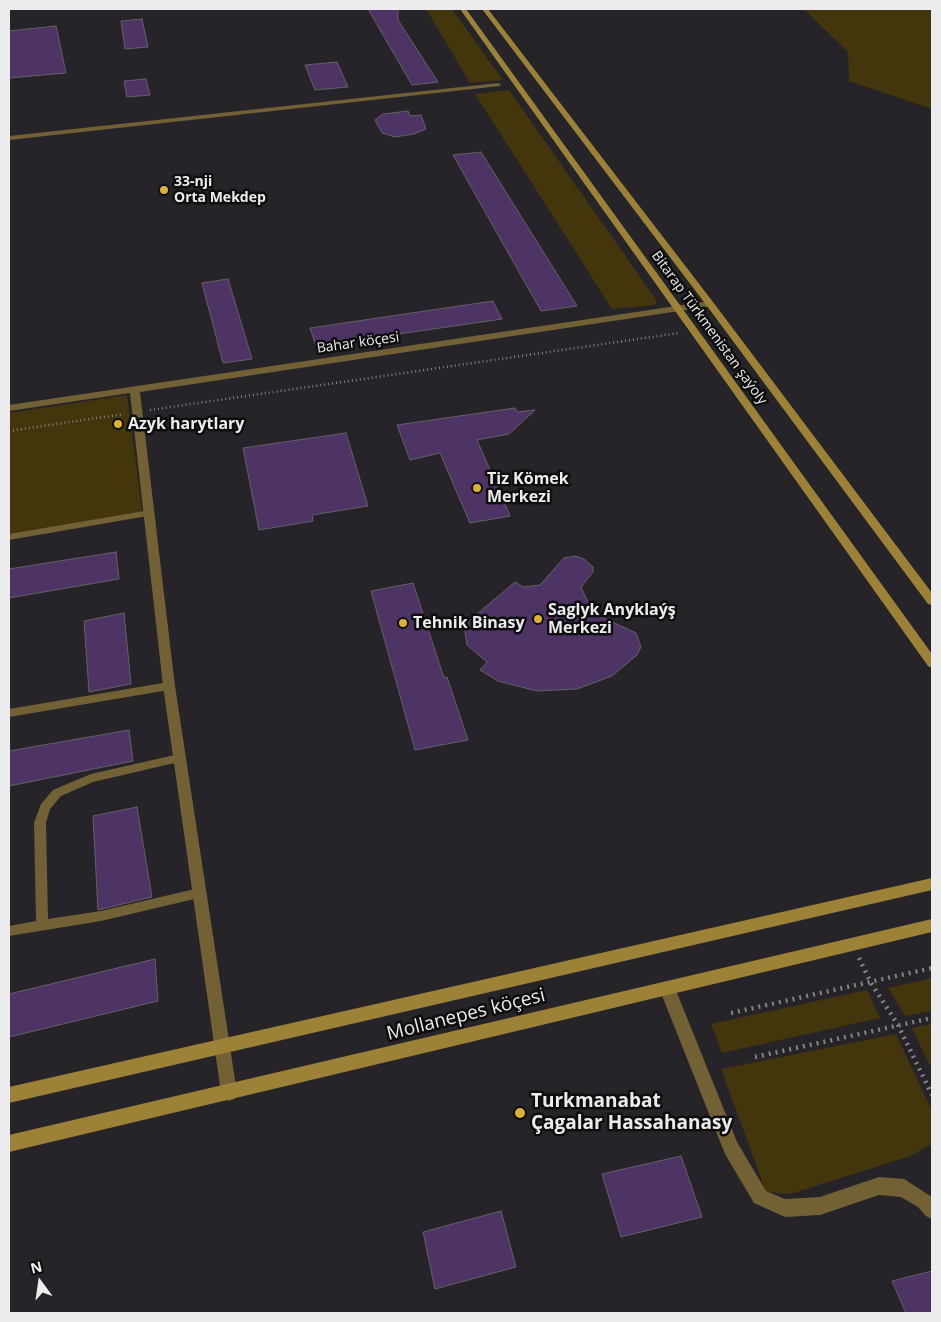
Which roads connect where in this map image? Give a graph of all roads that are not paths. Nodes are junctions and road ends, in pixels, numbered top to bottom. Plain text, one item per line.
1 (463, 9) edge
2 (485, 9) edge
3 (498, 85) dead end
4 (9, 138) edge
5 (710, 304) junction
6 (678, 309) junction
7 (135, 390) junction
8 (9, 408) edge
9 (150, 513) junction
10 (9, 537) edge
11 (932, 601) edge
12 (932, 663) edge
13 (169, 686) junction
14 (9, 713) edge
15 (179, 758) junction
16 (932, 884) edge
17 (199, 893) junction
18 (932, 925) edge
19 (42, 926) junction
20 (9, 931) edge
21 (667, 988) junction
22 (222, 1046) junction
23 (229, 1093) junction
24 (9, 1094) edge
25 (9, 1144) edge
26 (932, 1210) edge

1 - 6 main road, Bitarap Türkmenistan şaýoly
2 - 5 main road, Bitarap Türkmenistan şaýoly
3 - 4 lane
5 - 6 street, Bahar köçesi
5 - 11 main road, Bitarap Türkmenistan şaýoly
6 - 7 street, Bahar köçesi
6 - 12 main road, Bitarap Türkmenistan şaýoly
7 - 8 street, Bahar köçesi
7 - 9 street
9 - 10 lane
9 - 13 street
13 - 14 lane
13 - 15 street
15 - 17 street
15 - 19 lane
16 - 22 main road, Mollanepes köçesi
17 - 19 lane
17 - 22 street
18 - 21 main road, Mollanepes köçesi
19 - 20 lane
21 - 23 main road, Mollanepes köçesi
21 - 26 street
22 - 23 street
22 - 24 main road, Mollanepes köçesi
23 - 25 main road, Mollanepes köçesi

